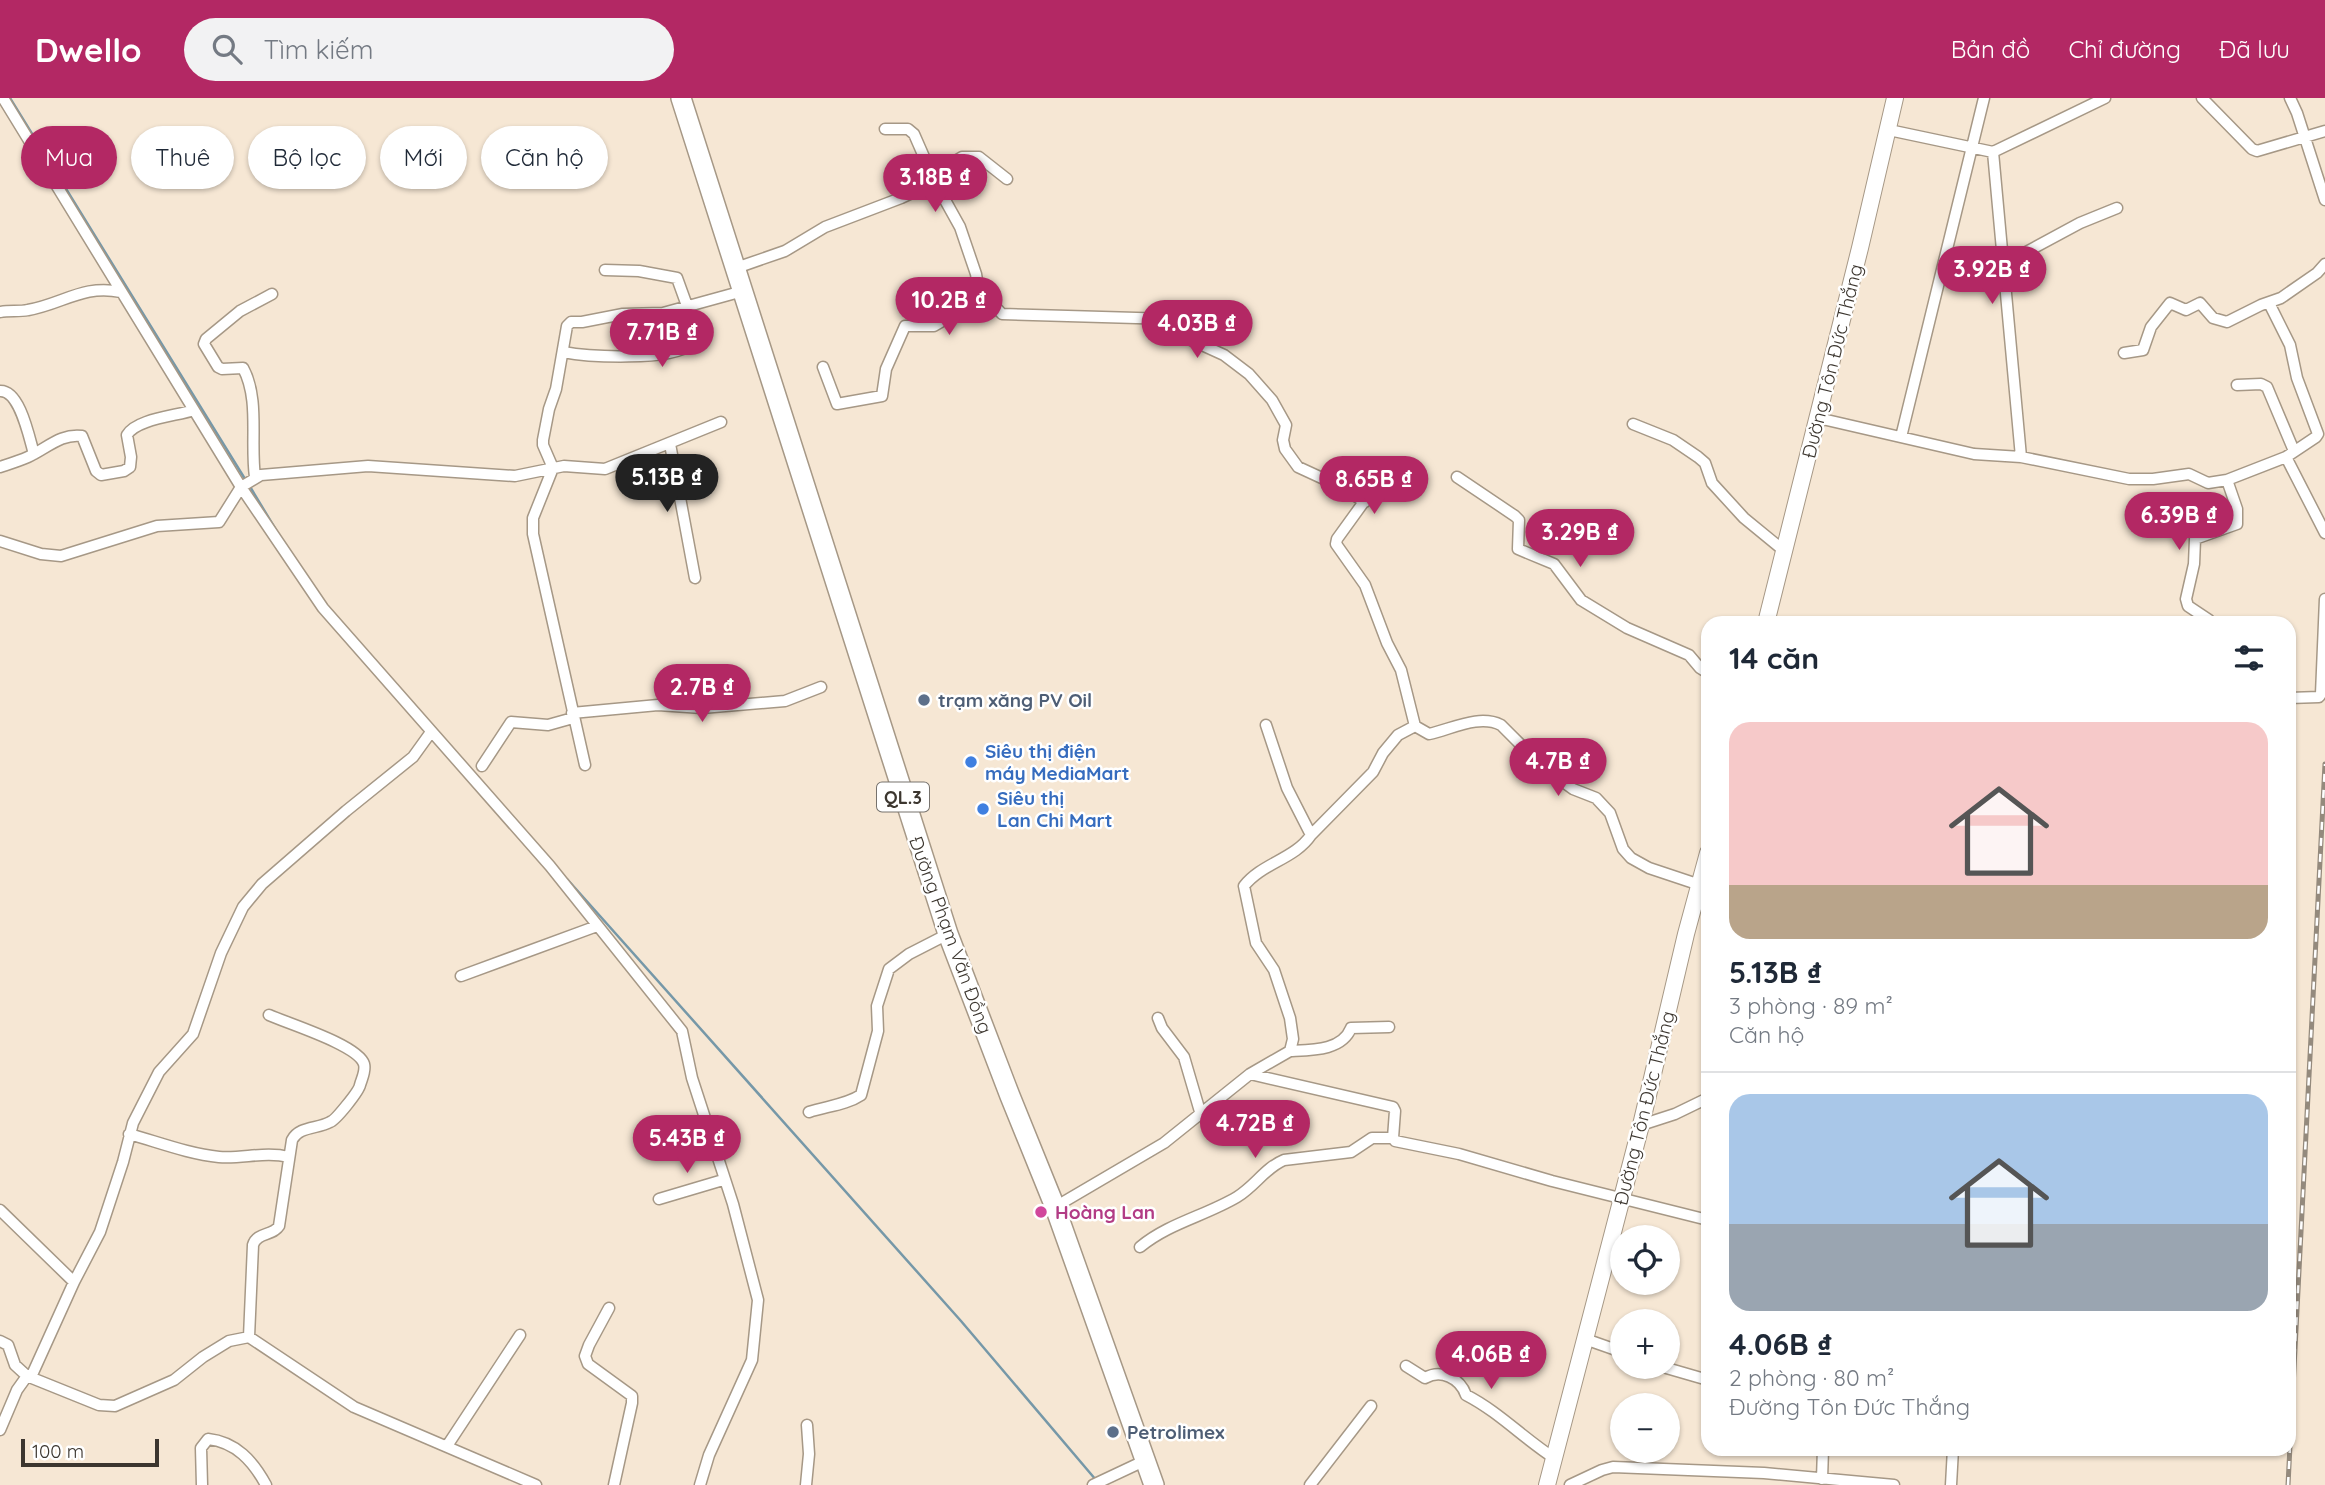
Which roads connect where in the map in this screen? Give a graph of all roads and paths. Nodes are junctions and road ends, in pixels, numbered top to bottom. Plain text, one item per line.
1 (3, 98) edge
2 (681, 98) edge
3 (1895, 98) edge
4 (1984, 98) edge
5 (2105, 98) edge
6 (2202, 98) edge
7 (2290, 98) edge
8 (885, 129) dead end
9 (1889, 130) junction
10 (2325, 131) edge
11 (2303, 136) junction
12 (1973, 148) junction
13 (1993, 152) junction
14 (934, 178) junction
15 (1007, 178) dead end
16 (2325, 200) edge
17 (2117, 208) dead end
18 (2004, 264) junction
19 (2325, 264) edge
20 (736, 268) junction
21 (605, 271) dead end
22 (743, 291) junction
23 (121, 292) junction
24 (272, 294) dead end
25 (980, 299) junction
26 (2269, 303) junction
27 (686, 306) junction
28 (0, 312) edge
29 (563, 352) junction
30 (2124, 353) dead end
31 (823, 367) dead end
32 (2237, 385) dead end
33 (0, 391) edge
34 (194, 410) junction
35 (1818, 418) junction
36 (721, 422) dead end
37 (1633, 424) dead end
38 (1901, 437) junction
39 (670, 444) junction
40 (34, 454) junction
41 (2290, 454) junction
42 (2021, 457) junction
43 (0, 467) edge
44 (553, 468) junction
45 (1384, 474) dead end
46 (1457, 477) dead end
47 (2227, 480) junction
48 (248, 482) junction
49 (1365, 502) junction
50 (2325, 533) edge
51 (0, 541) edge
52 (1783, 550) junction
53 (695, 578) dead end
54 (2325, 599) edge
55 (1768, 616) edge
56 (2203, 616) edge
57 (1701, 669) edge
58 (821, 687) dead end
59 (2296, 698) edge
60 (572, 715) junction
61 (1266, 725) dead end
62 (1415, 726) junction
63 (431, 732) junction
64 (585, 765) dead end
65 (481, 766) dead end
66 (1311, 835) junction
67 (1701, 882) edge
68 (1700, 886) junction
69 (597, 926) junction
70 (948, 934) junction
71 (461, 976) dead end
72 (269, 1015) dead end
73 (1158, 1018) dead end
74 (1389, 1027) dead end
75 (1290, 1051) junction
76 (1251, 1074) junction
77 (1701, 1101) edge
78 (809, 1112) dead end
79 (1201, 1115) junction
80 (1642, 1125) junction
81 (129, 1134) junction
82 (1393, 1138) junction
83 (289, 1157) junction
84 (723, 1180) junction
85 (1621, 1198) junction
86 (659, 1199) dead end
87 (1055, 1207) junction
88 (0, 1210) edge
89 (1701, 1218) edge
90 (1140, 1247) dead end
91 (74, 1282) junction
92 (609, 1308) dead end
93 (520, 1335) dead end
94 (249, 1337) junction
95 (1585, 1339) junction
96 (0, 1341) edge
97 (1610, 1348) edge
98 (1406, 1366) dead end
99 (1680, 1372) edge
100 (29, 1377) junction
101 (1701, 1378) edge
102 (1371, 1406) dead end
103 (807, 1425) dead end
104 (0, 1430) edge
105 (447, 1446) junction
106 (1823, 1456) edge
107 (1953, 1456) edge
108 (1553, 1458) junction
109 (1144, 1461) junction
110 (1822, 1479) junction
111 (1860, 1483) edge
112 (202, 1485) edge
113 (266, 1485) edge
114 (536, 1485) edge
115 (614, 1485) edge
116 (700, 1485) edge
117 (806, 1485) edge
118 (1093, 1485) edge
119 (1154, 1485) edge
120 (1310, 1485) edge
121 (1547, 1485) edge
122 (1570, 1485) edge
123 (1894, 1485) edge
124 (1951, 1485) edge

1 - 23 street
2 - 20 highway, Đường Phạm Văn Đồng / QL.3
3 - 9 main road, Đường Tôn Đức Thắng
4 - 12 street
5 - 13 street
6 - 11 street
7 - 11 street
8 - 14 street
9 - 12 street
9 - 35 main road, Đường Tôn Đức Thắng
10 - 11 street
11 - 16 street
12 - 13 street
12 - 38 street
13 - 18 street
14 - 15 street
14 - 20 street
14 - 25 street
17 - 18 street
18 - 42 street
19 - 26 street
20 - 22 highway, Đường Phạm Văn Đồng / QL.3
21 - 27 street
22 - 27 street
22 - 70 highway, Đường Phạm Văn Đồng / QL.3
23 - 28 street
23 - 34 street
24 - 48 street
25 - 31 street
25 - 49 street
26 - 30 street
26 - 41 street
27 - 29 street
27 - 29 street
29 - 44 street
32 - 41 street
33 - 40 street
34 - 40 street
34 - 48 street
35 - 38 street
35 - 52 main road, Đường Tôn Đức Thắng
36 - 39 street
37 - 52 street
38 - 42 street
39 - 44 street
39 - 53 street
40 - 43 street
41 - 47 street
41 - 50 street
42 - 47 street
44 - 48 street
44 - 60 street
45 - 49 street
46 - 57 street
47 - 56 street
48 - 51 street
48 - 63 street
49 - 62 street
52 - 55 main road, Đường Tôn Đức Thắng
54 - 59 street
58 - 60 street
60 - 64 street
60 - 65 street
61 - 66 street
62 - 66 street
62 - 68 street
63 - 69 street
63 - 81 street
66 - 75 street
67 - 68 main road, Đường Tôn Đức Thắng
68 - 80 main road, Đường Tôn Đức Thắng
69 - 71 street
69 - 84 street
70 - 78 street
70 - 87 highway, Đường Phạm Văn Đồng / QL.3
72 - 83 street
73 - 79 street
74 - 75 street
75 - 76 street
76 - 79 street
76 - 82 street
77 - 80 street
79 - 87 street
80 - 85 main road, Đường Tôn Đức Thắng
81 - 83 street
81 - 91 street
82 - 85 street
82 - 90 street
83 - 94 street
84 - 86 street
84 - 116 street
85 - 89 street
85 - 95 main road, Đường Tôn Đức Thắng
87 - 109 highway, Đường Phạm Văn Đồng / QL.3
88 - 91 street
91 - 100 street
92 - 115 street
93 - 105 street
94 - 100 street
94 - 105 street
95 - 97 street
95 - 108 main road, Đường Tôn Đức Thắng
96 - 100 street
98 - 108 street
99 - 101 street
100 - 104 street
102 - 120 street
103 - 117 street
105 - 114 street
106 - 110 street
107 - 124 street
108 - 121 main road, Đường Tôn Đức Thắng
109 - 118 street
109 - 119 highway, Đường Phạm Văn Đồng / QL.3
110 - 111 street
110 - 122 street
111 - 123 street
112 - 113 street

